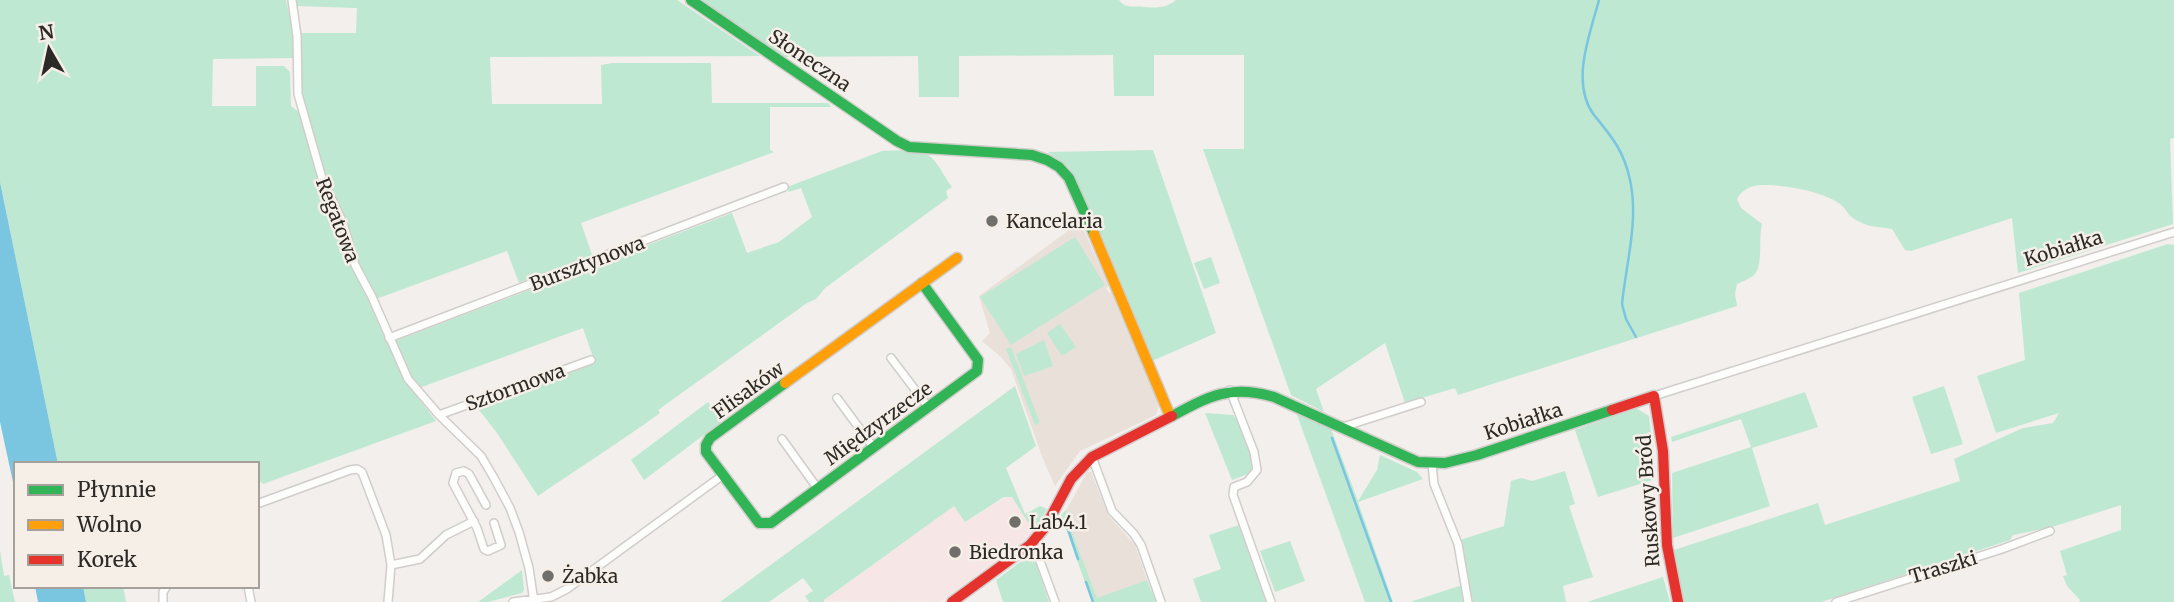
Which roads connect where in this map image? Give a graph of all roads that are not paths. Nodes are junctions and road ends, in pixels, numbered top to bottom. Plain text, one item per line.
1 (292, 0) edge
2 (691, 0) edge
3 (784, 187) dead end
4 (2174, 232) edge
5 (957, 258) dead end
6 (922, 283) junction
7 (389, 338) junction
8 (891, 358) dead end
9 (591, 360) dead end
10 (1230, 390) junction
11 (1654, 396) junction
12 (836, 398) dead end
13 (1421, 402) dead end
14 (929, 408) junction
15 (1170, 416) junction
16 (441, 417) junction
17 (1343, 427) junction
18 (782, 439) dead end
19 (874, 448) junction
20 (1092, 457) junction
21 (1432, 464) junction
22 (723, 475) junction
23 (818, 489) junction
24 (259, 503) edge
25 (486, 505) dead end
26 (474, 521) junction
27 (494, 523) dead end
28 (2050, 530) dead end
29 (1030, 545) junction
30 (391, 565) junction
31 (963, 599) edge
32 (534, 601) edge
33 (387, 602) edge
34 (513, 602) edge
35 (952, 602) edge
36 (1055, 602) edge
37 (1161, 602) edge
38 (1271, 602) edge
39 (1468, 602) edge
40 (1678, 602) edge
41 (1836, 602) edge

1 - 7 street, Regatowa
2 - 15 street, Słoneczna
3 - 7 street, Bursztynowa
4 - 11 street, Kobiałka
5 - 6 street, Flisaków
6 - 14 street, Międzyrzecze
6 - 22 street, Flisaków
7 - 16 street, Regatowa
8 - 14 street
9 - 16 street, Sztormowa
10 - 15 street, Kobiałka
10 - 17 street, Kobiałka
10 - 38 street
11 - 21 street, Kobiałka
11 - 40 street, Ruskowy Bród
12 - 19 street
13 - 17 street
14 - 19 street, Międzyrzecze
15 - 20 street, Kobiałka
16 - 32 street, Regatowa
17 - 21 street, Kobiałka
18 - 23 street
19 - 23 street, Międzyrzecze
20 - 29 street, Kobiałka
20 - 37 street
21 - 39 street
22 - 23 street, Międzyrzecze
22 - 32 street
24 - 30 street
25 - 26 street
26 - 27 street
26 - 30 street
28 - 41 street, Traszki
29 - 31 street, Kobiałka
29 - 36 street
30 - 33 street
31 - 35 street, Kobiałka
32 - 34 street

